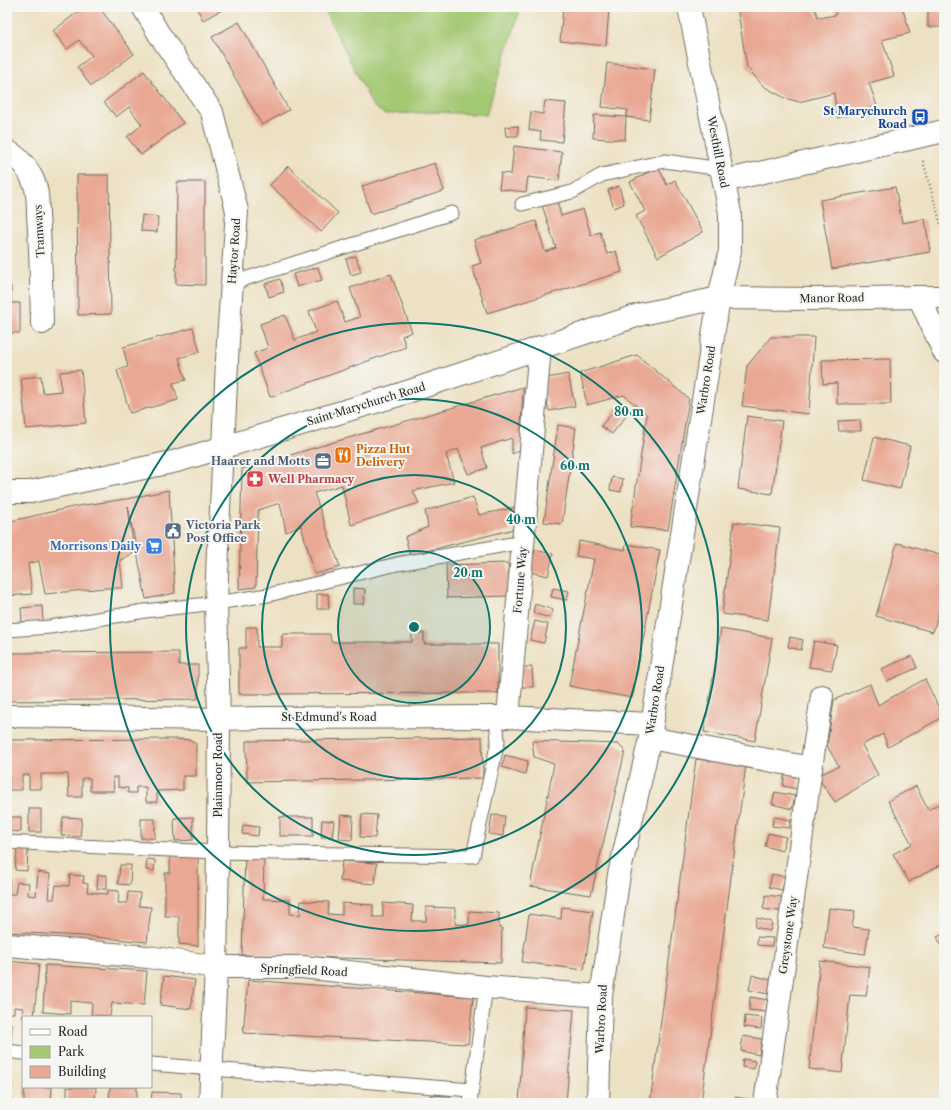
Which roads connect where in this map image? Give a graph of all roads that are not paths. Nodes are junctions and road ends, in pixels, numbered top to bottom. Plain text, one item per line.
1 (143, 7) edge
2 (689, 7) edge
3 (944, 131) edge
4 (7, 151) edge
5 (723, 175) junction
6 (522, 204) dead end
7 (452, 214) dead end
8 (232, 283) junction
9 (919, 297) junction
10 (720, 298) junction
11 (944, 298) edge
12 (42, 323) dead end
13 (540, 347) junction
14 (944, 352) edge
15 (223, 447) junction
16 (7, 492) edge
17 (523, 542) junction
18 (218, 549) joint
19 (216, 603) junction
20 (7, 630) edge
21 (822, 696) dead end
22 (7, 716) edge
23 (502, 717) junction
24 (219, 719) junction
25 (651, 731) junction
26 (810, 768) junction
27 (7, 842) edge
28 (218, 852) junction
29 (7, 945) edge
30 (216, 966) junction
31 (486, 987) junction
32 (601, 996) junction
33 (7, 1051) edge
34 (22, 1053) edge
35 (152, 1064) edge
36 (212, 1070) junction
37 (471, 1097) edge
38 (210, 1103) edge
39 (598, 1103) edge
40 (765, 1103) edge

1 - 8 street, Haytor Road
2 - 5 street, Westhill Road
3 - 5 street
4 - 12 street, Tramways
5 - 6 lane
5 - 10 street, Westhill Road
7 - 8 lane
8 - 15 street, Haytor Road
9 - 10 street, Manor Road
9 - 11 street, Manor Road
9 - 14 street
10 - 13 street, Saint Marychurch Road
10 - 25 street, Warbro Road
13 - 15 street, Saint Marychurch Road
13 - 17 street, Fortune Way
15 - 16 street, Saint Marychurch Road
15 - 18 street, Plainmoor Road
17 - 19 lane
17 - 23 street, Fortune Way
18 - 19 street, Plainmoor Road
19 - 20 lane
19 - 24 street, Plainmoor Road
21 - 26 street, Greystone Way
22 - 24 street, St Edmund's Road
23 - 24 street, St Edmund's Road
23 - 25 street, St Edmund's Road
23 - 28 lane
24 - 28 street, Plainmoor Road
25 - 26 street
25 - 32 street, Warbro Road
26 - 40 street, Greystone Way
27 - 28 lane
28 - 30 street, Plainmoor Road
29 - 30 street, Springfield Road
30 - 31 street, Springfield Road
30 - 36 street, Plainmoor Road
31 - 32 street, Springfield Road
31 - 37 lane
32 - 39 street, Warbro Road
33 - 34 lane
35 - 36 lane
36 - 37 lane
36 - 38 street, Plainmoor Road

